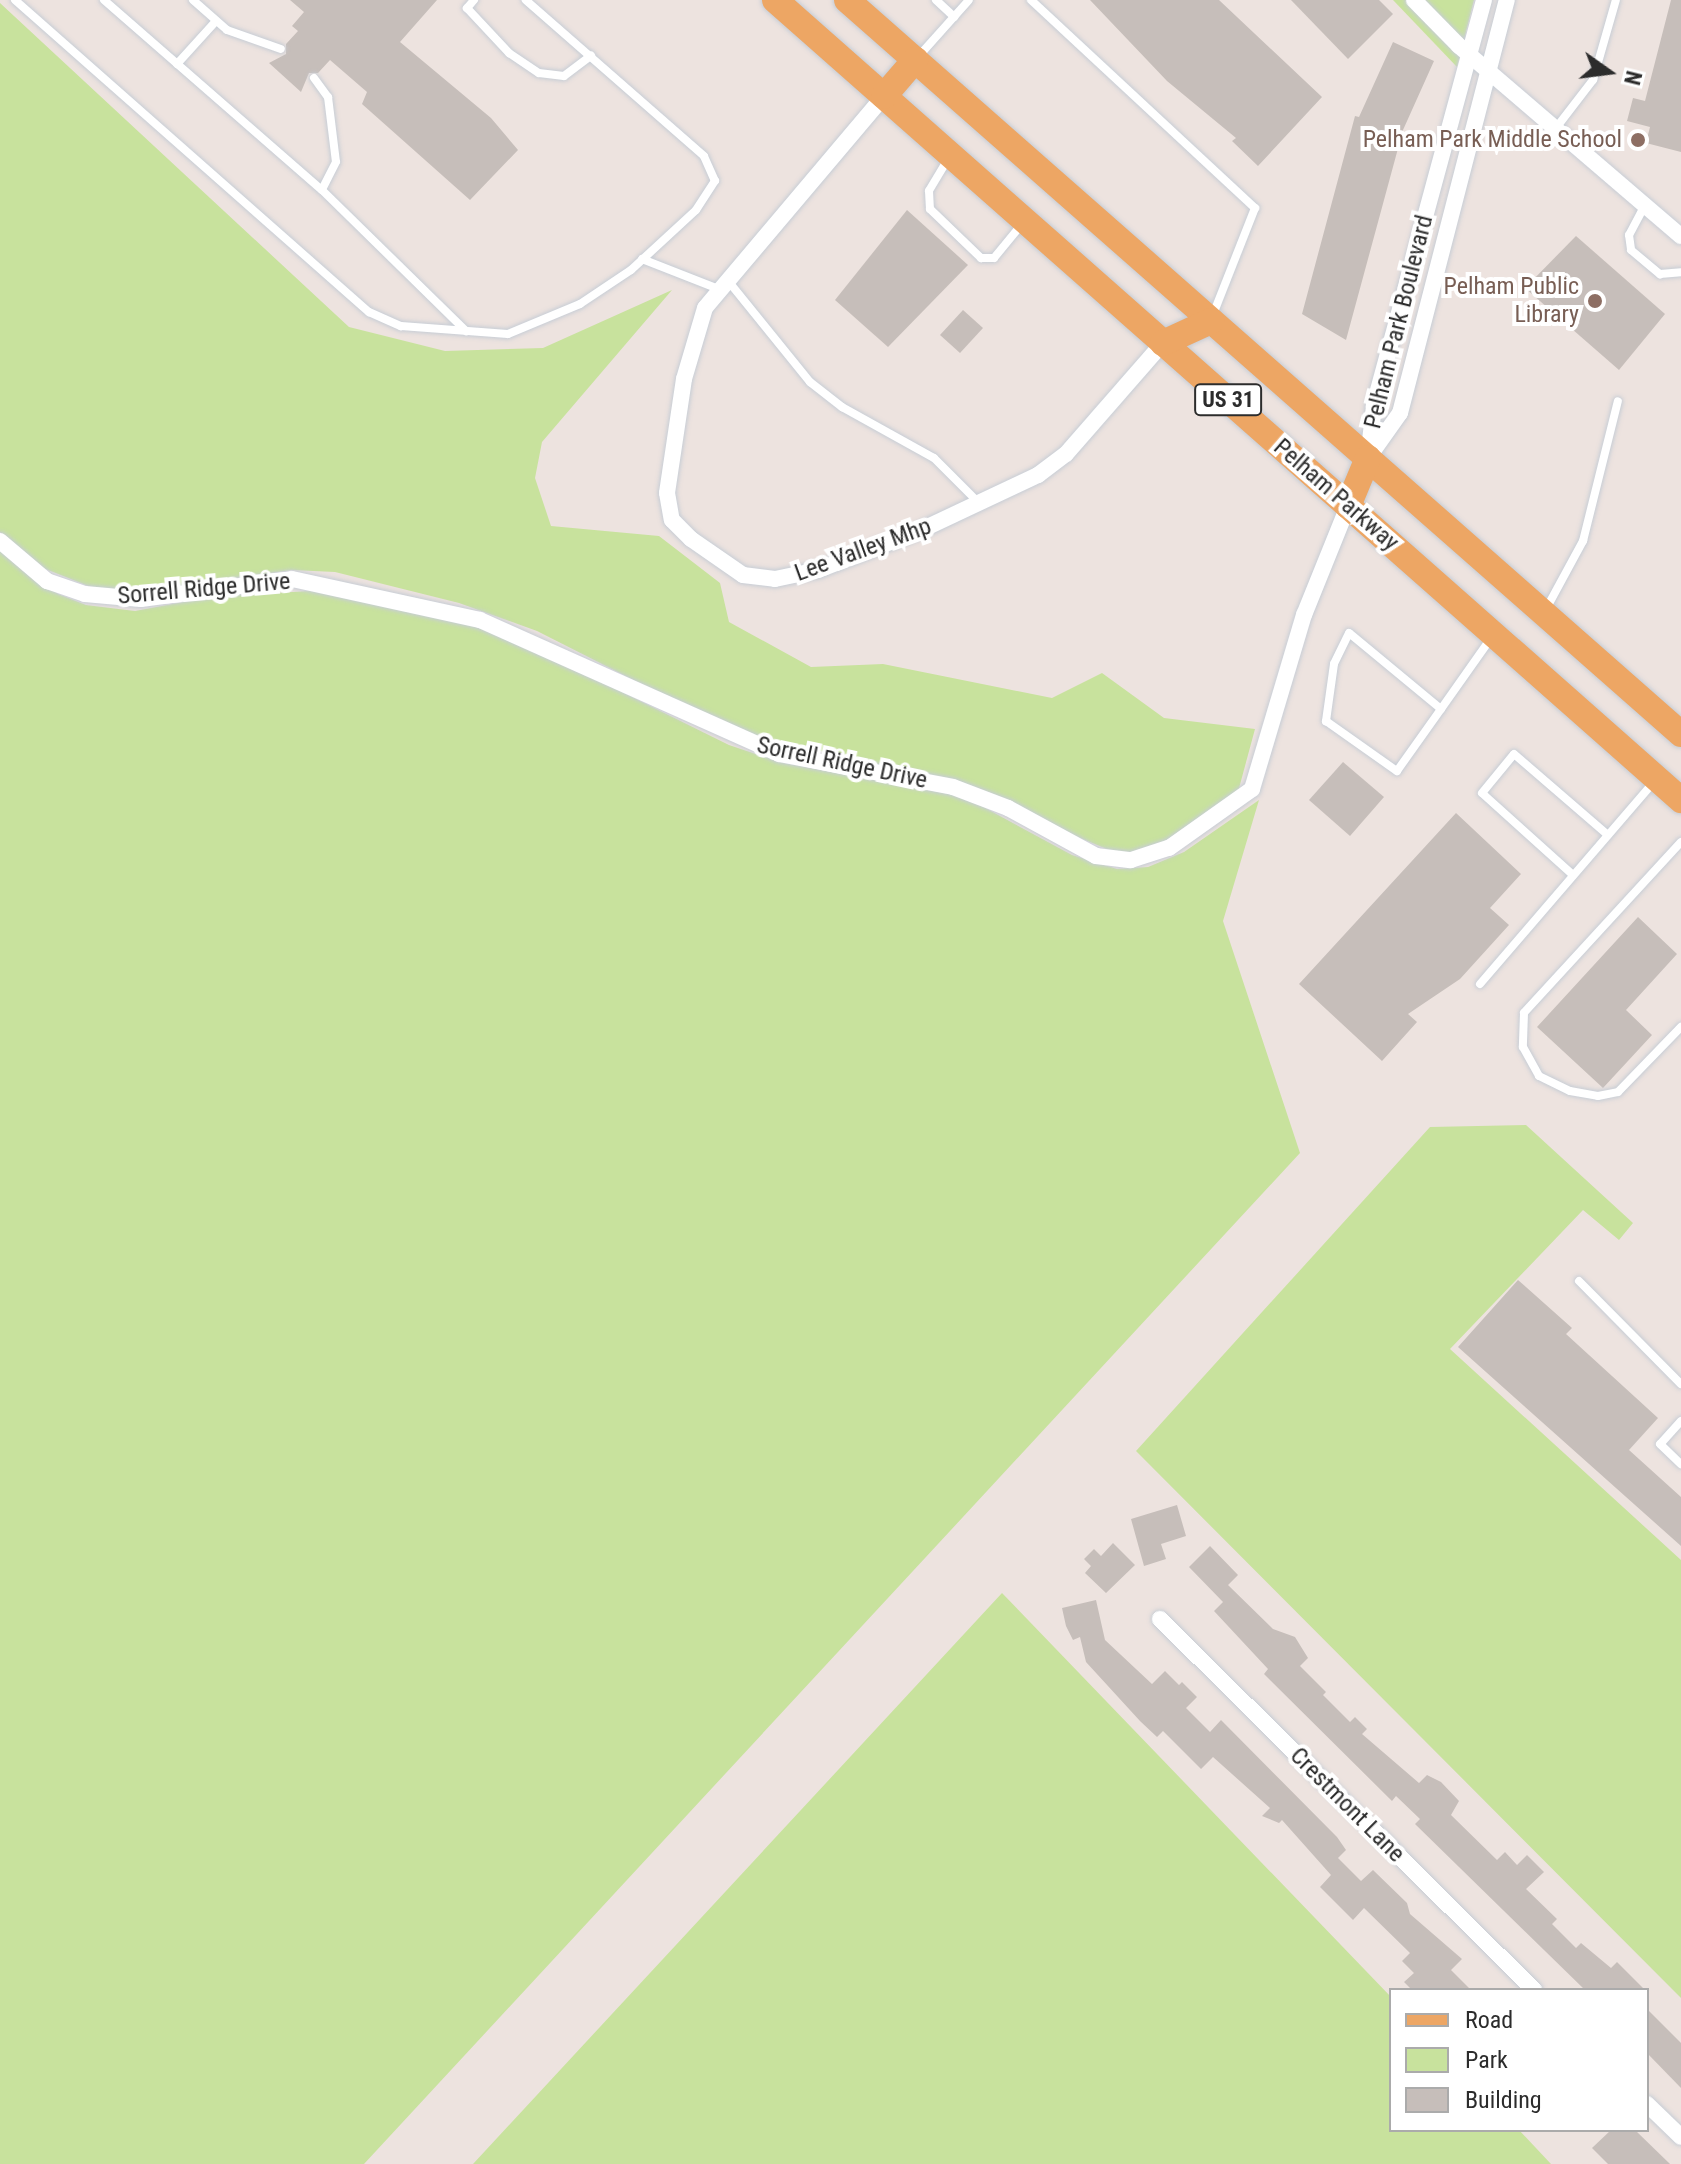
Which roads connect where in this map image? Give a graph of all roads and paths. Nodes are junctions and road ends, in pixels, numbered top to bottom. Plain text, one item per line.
1 (15, 0) edge
2 (104, 0) edge
3 (193, 0) edge
4 (474, 0) edge
5 (526, 0) edge
6 (775, 0) edge
7 (847, 0) edge
8 (936, 0) edge
9 (969, 0) edge
10 (1031, 0) edge
11 (1414, 0) edge
12 (1484, 0) edge
13 (1507, 0) edge
14 (1616, 0) edge
15 (954, 17) junction
16 (216, 21) junction
17 (281, 49) dead end
18 (1469, 54) junction
19 (591, 56) junction
20 (915, 60) junction
21 (177, 64) junction
22 (1489, 70) junction
23 (314, 78) dead end
24 (884, 96) junction
25 (1556, 128) junction
26 (951, 155) junction
27 (322, 190) junction
28 (1645, 205) junction
29 (1024, 220) junction
30 (1681, 236) edge
31 (642, 259) junction
32 (1681, 272) edge
33 (726, 286) junction
34 (1211, 321) junction
35 (466, 331) junction
36 (1163, 343) junction
37 (1618, 401) dead end
38 (1368, 458) junction
39 (976, 500) junction
40 (1348, 506) junction
41 (0, 541) edge
42 (1544, 614) junction
43 (1494, 634) junction
44 (1441, 709) junction
45 (1681, 734) edge
46 (1657, 779) junction
47 (1681, 800) edge
48 (1608, 835) junction
49 (1681, 842) edge
50 (1573, 875) junction
51 (1480, 984) dead end
52 (1681, 1027) edge
53 (1579, 1281) dead end
54 (1681, 1384) edge
55 (1681, 1421) edge
56 (1681, 1464) edge
57 (1160, 1619) dead end
58 (1532, 1988) edge
59 (1649, 2106) edge
60 (1681, 2137) edge

1 - 35 lane
2 - 21 lane
3 - 16 lane
4 - 19 lane
5 - 19 lane
6 - 24 main road, Pelham Parkway / US 31
7 - 20 main road, Pelham Parkway / US 31
8 - 15 lane
9 - 15 lane
10 - 34 lane
11 - 18 street
12 - 18 street, Pelham Park Boulevard
13 - 22 street, Pelham Park Boulevard
14 - 25 lane
15 - 20 lane
16 - 17 lane
16 - 21 lane
18 - 22 street
18 - 38 street, Pelham Park Boulevard
19 - 31 lane
20 - 24 main road
20 - 34 main road, Pelham Parkway / US 31
21 - 27 lane
22 - 25 street
22 - 38 street, Pelham Park Boulevard
23 - 27 lane
24 - 26 main road, Pelham Parkway / US 31
24 - 33 street, Lee Valley Mhp
25 - 28 street
26 - 29 main road, Pelham Parkway / US 31
26 - 29 lane
27 - 35 lane
28 - 30 street
28 - 32 lane
29 - 36 main road, Pelham Parkway / US 31
31 - 33 lane
31 - 35 lane
33 - 39 lane
33 - 39 street, Lee Valley Mhp
34 - 36 main road
34 - 38 main road, Pelham Parkway / US 31
36 - 39 street, Lee Valley Mhp
36 - 40 main road, Pelham Parkway / US 31
37 - 42 lane
38 - 40 main road
38 - 42 main road, Pelham Parkway / US 31
40 - 41 street, Sorrell Ridge Drive
40 - 43 main road, Pelham Parkway / US 31
42 - 45 main road, Pelham Parkway / US 31
43 - 44 lane
43 - 46 main road, Pelham Parkway / US 31
44 - 44 lane
46 - 47 main road, Pelham Parkway / US 31
46 - 48 lane
48 - 50 lane
48 - 50 lane
49 - 52 lane
50 - 51 lane
53 - 54 lane
55 - 56 lane
57 - 58 street, Crestmont Lane
59 - 60 street

